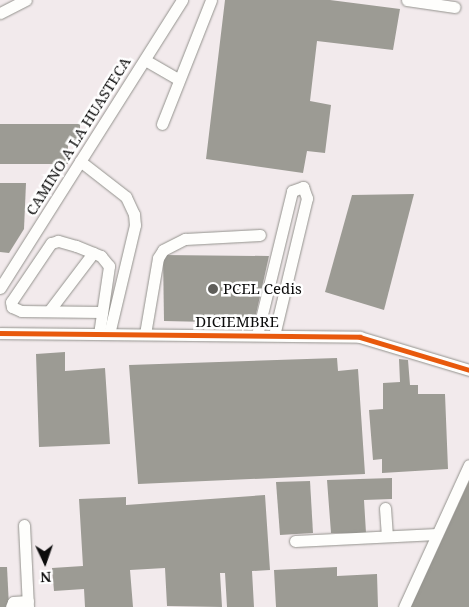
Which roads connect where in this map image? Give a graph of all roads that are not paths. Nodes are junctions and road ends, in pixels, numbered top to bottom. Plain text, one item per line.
1 (26, 0) edge
2 (182, 0) edge
3 (211, 0) edge
4 (407, 0) edge
5 (454, 7) dead end
6 (0, 13) edge
7 (144, 60) junction
8 (179, 80) junction
9 (162, 124) dead end
10 (80, 161) junction
11 (260, 235) dead end
12 (94, 253) junction
13 (0, 288) edge
14 (49, 311) junction
15 (102, 312) junction
16 (0, 333) edge
17 (104, 334) junction
18 (145, 334) junction
19 (257, 335) junction
20 (274, 335) junction
21 (469, 370) edge
22 (469, 465) edge
23 (386, 508) dead end
24 (24, 525) dead end
25 (437, 534) junction
26 (387, 536) junction
27 (295, 541) dead end
28 (28, 604) edge
29 (11, 607) edge
30 (404, 607) edge

1 - 6 street
2 - 7 street, CAMINO A LA HUASTECA
3 - 8 street
4 - 5 street
7 - 8 street
7 - 10 street, CAMINO A LA HUASTECA
8 - 9 street
10 - 13 street, CAMINO A LA HUASTECA
10 - 17 street
11 - 18 street
12 - 14 street
12 - 14 street
12 - 15 street
14 - 15 street
15 - 17 street
16 - 17 street, DICIEMBRE
17 - 18 street, DICIEMBRE
18 - 19 street, DICIEMBRE
19 - 20 street, DICIEMBRE
19 - 20 street
20 - 21 street, DICIEMBRE
22 - 25 street
23 - 26 street
24 - 28 street
25 - 26 street
25 - 30 street
26 - 27 street
28 - 29 street

